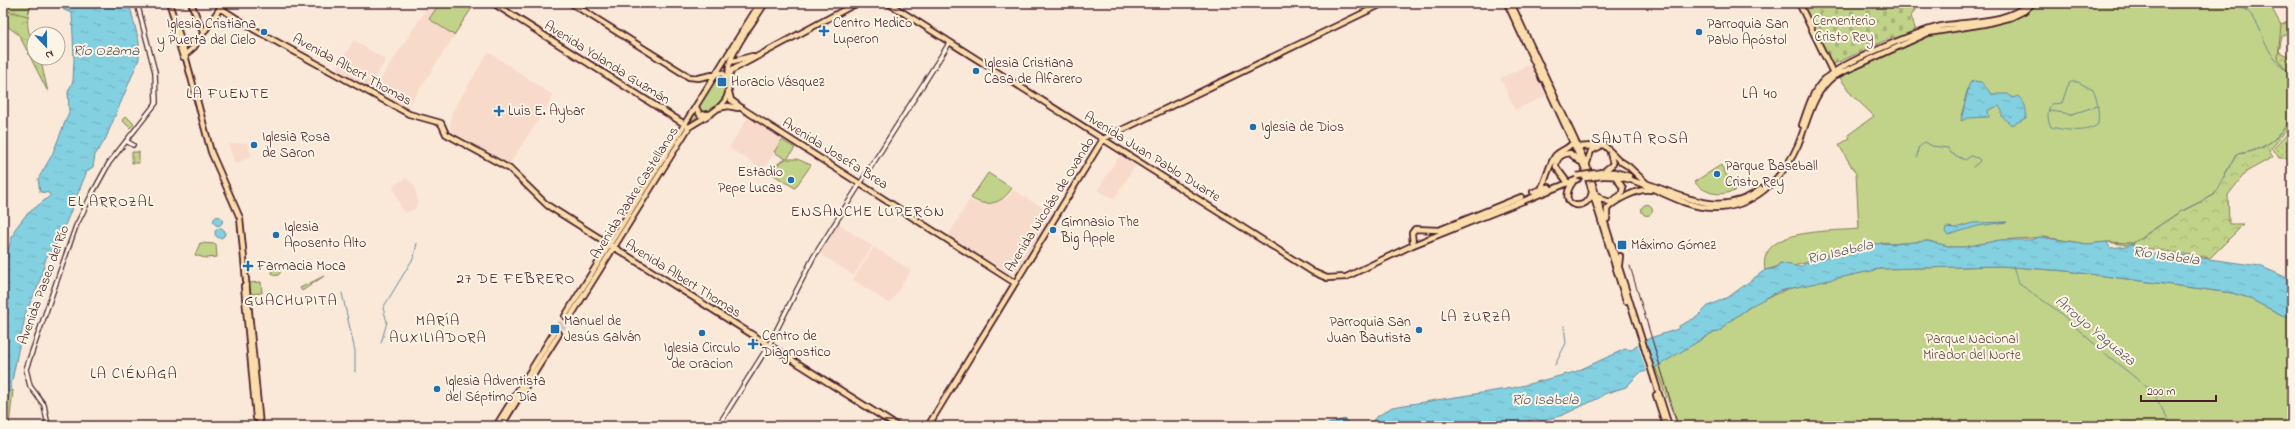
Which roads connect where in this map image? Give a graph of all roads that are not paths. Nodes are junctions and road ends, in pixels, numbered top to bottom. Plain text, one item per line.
1 (136, 3) edge
2 (168, 3) edge
3 (191, 3) edge
4 (218, 3) edge
5 (493, 3) edge
6 (571, 3) edge
7 (760, 3) edge
8 (765, 3) edge
9 (857, 3) edge
10 (888, 3) edge
11 (1384, 3) edge
12 (1510, 3) edge
13 (1799, 3) edge
14 (2029, 3) edge
15 (2033, 3) edge
16 (220, 8) junction
17 (203, 32) junction
18 (950, 42) junction
19 (736, 50) junction
20 (759, 54) junction
21 (184, 56) junction
22 (743, 59) junction
23 (730, 62) junction
24 (723, 64) junction
25 (716, 73) junction
26 (1833, 74) junction
27 (728, 78) junction
28 (728, 90) junction
29 (1557, 104) junction
30 (696, 107) junction
31 (743, 109) junction
32 (714, 111) junction
33 (709, 114) junction
34 (687, 126) junction
35 (1103, 139) junction
36 (126, 141) junction
37 (1573, 142) junction
38 (133, 145) dead end
39 (1579, 147) junction
40 (1586, 168) junction
41 (1602, 174) junction
42 (1615, 176) junction
43 (1576, 179) junction
44 (1567, 182) junction
45 (860, 183) junction
46 (1646, 183) junction
47 (1594, 190) junction
48 (1654, 190) junction
49 (1543, 191) junction
50 (1735, 203) junction
51 (1608, 229) junction
52 (1413, 245) junction
53 (611, 246) junction
54 (1620, 256) dead end
55 (1619, 269) junction
56 (1015, 283) junction
57 (1623, 286) junction
58 (567, 318) tunnel mouth
59 (770, 345) junction
60 (258, 425) edge
61 (48, 426) edge
62 (496, 426) edge
63 (501, 426) edge
64 (718, 426) edge
65 (897, 426) edge
66 (928, 426) edge
67 (1666, 426) edge
68 (1669, 426) edge

1 - 36 street, Avenida Paseo del Río
2 - 21 main road
3 - 17 main road
4 - 16 main road
5 - 34 main road, Avenida Yolanda Guzmán
6 - 25 main road
7 - 24 main road, Avenida Padre Castellanos
8 - 19 main road
9 - 20 main road
10 - 18 main road, Avenida Juan Pablo Duarte
11 - 35 main road, Avenida Nicolás de Ovando
12 - 29 main road
12 - 29 main road
13 - 26 main road
14 - 26 main road
15 - 26 main road
16 - 17 main road
16 - 53 main road, Avenida Albert Thomas
17 - 21 main road
18 - 35 main road, Avenida Juan Pablo Duarte
18 - 45 street
19 - 22 main road
19 - 23 main road
20 - 22 main road
20 - 27 main road
21 - 60 main road
22 - 23 main road
23 - 24 main road
23 - 27 main road
24 - 25 main road, Avenida Padre Castellanos
25 - 27 main road
25 - 30 main road, Avenida Padre Castellanos
26 - 50 main road
27 - 28 main road
28 - 31 main road, Avenida Josefa Brea
28 - 32 main road, Avenida Padre Castellanos
29 - 37 main road
29 - 39 main road
30 - 33 main road
30 - 34 main road, Avenida Padre Castellanos
31 - 32 main road, Avenida Josefa Brea
31 - 45 main road, Avenida Josefa Brea
32 - 33 main road, Avenida Padre Castellanos
33 - 34 main road, Avenida Padre Castellanos
34 - 53 main road, Avenida Padre Castellanos
35 - 52 main road, Avenida Juan Pablo Duarte
35 - 56 main road, Avenida Nicolás de Ovando
36 - 38 street
36 - 61 street, Avenida Paseo del Río
37 - 40 main road
37 - 49 main road
39 - 40 main road
39 - 46 main road
40 - 41 main road
40 - 44 main road
40 - 47 main road
41 - 42 main road
41 - 43 main road, bridge
41 - 46 main road
42 - 47 main road
42 - 48 main road
43 - 44 main road
43 - 47 main road
44 - 49 main road
45 - 56 main road, Avenida Josefa Brea
45 - 59 street
46 - 50 main road
47 - 51 main road
47 - 57 main road
48 - 50 main road
48 - 51 main road
49 - 52 main road, Avenida Juan Pablo Duarte
49 - 52 main road
51 - 55 main road
53 - 58 main road, Avenida Padre Castellanos
53 - 59 main road, Avenida Albert Thomas
54 - 55 main road
55 - 57 main road
56 - 66 main road, Avenida Nicolás de Ovando
57 - 67 main road
57 - 68 main road
59 - 64 street
59 - 65 main road, Avenida Albert Thomas
62 - 63 main road

